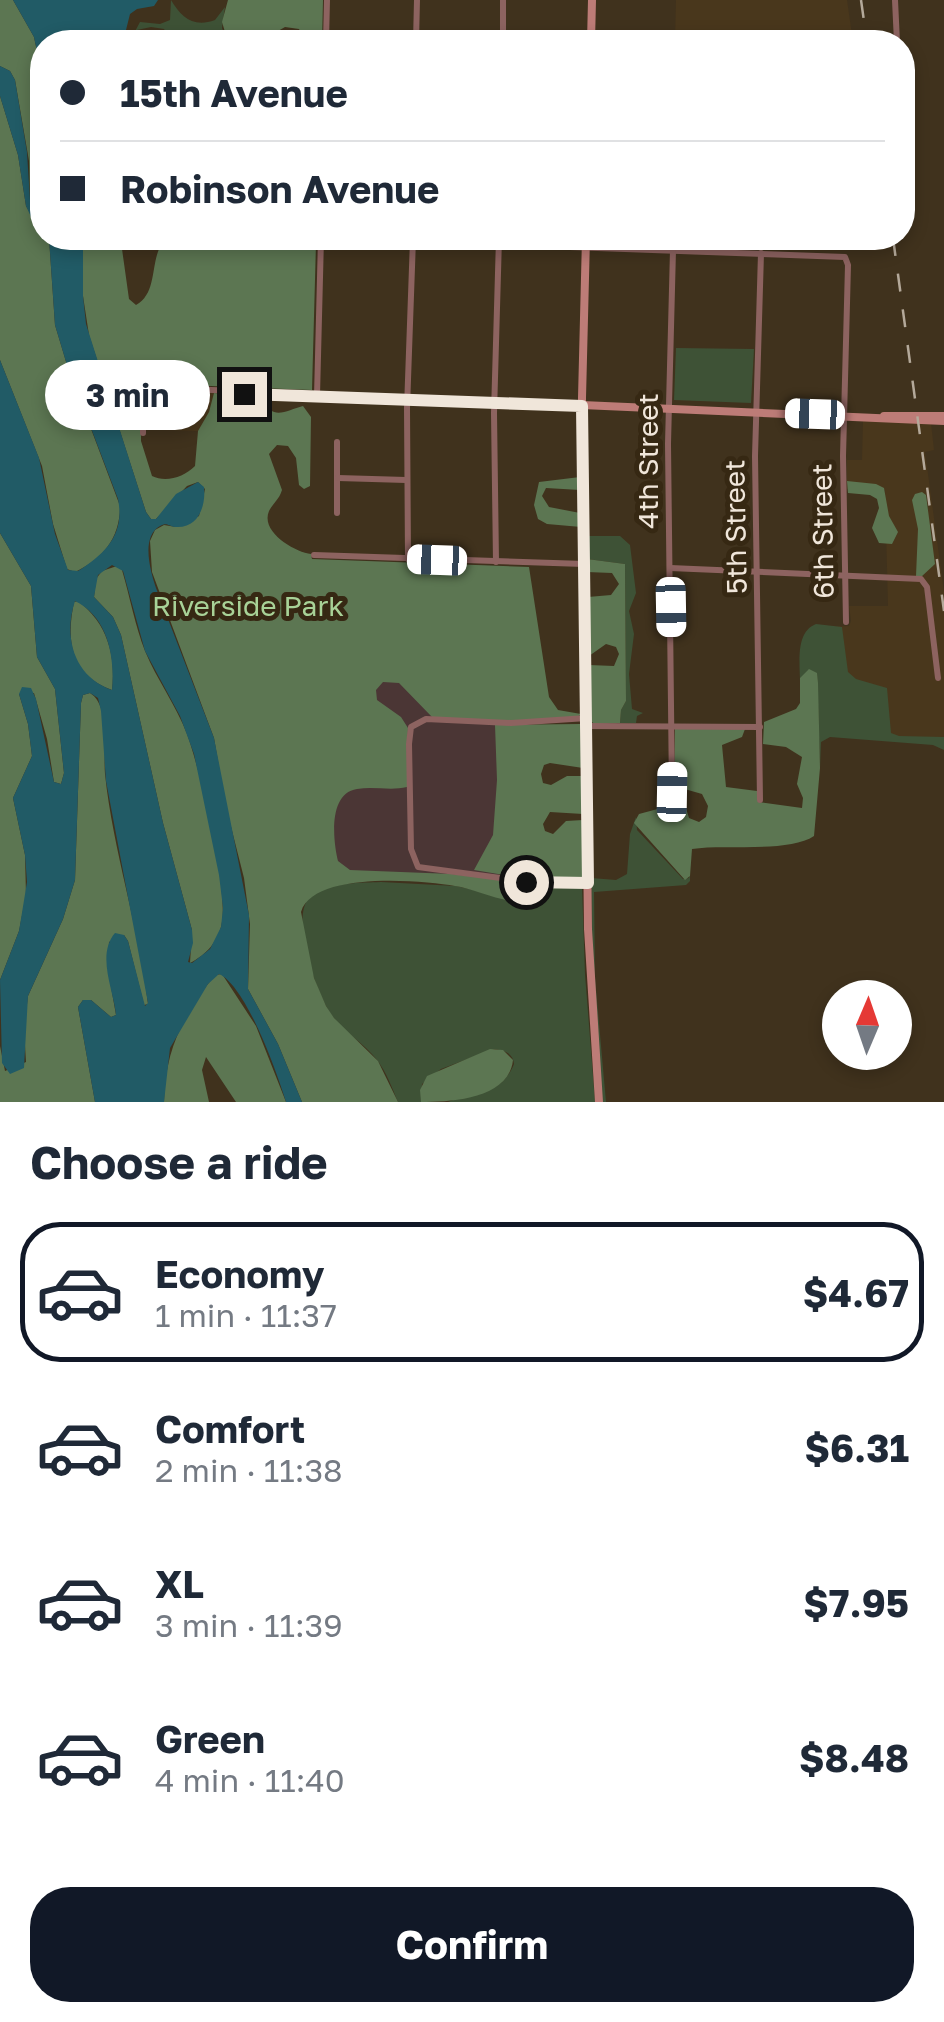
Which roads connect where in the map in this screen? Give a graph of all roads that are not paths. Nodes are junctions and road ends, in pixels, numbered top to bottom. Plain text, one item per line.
1 (327, 0) edge
2 (417, 0) edge
3 (503, 0) edge
4 (592, 0) edge
5 (896, 0) edge
6 (326, 30) edge
7 (416, 30) edge
8 (503, 30) edge
9 (591, 30) edge
10 (896, 30) edge
11 (321, 250) edge
12 (413, 250) edge
13 (499, 250) edge
14 (586, 250) edge
15 (674, 250) joint
16 (761, 253) junction
17 (317, 396) junction
18 (407, 400) junction
19 (494, 402) junction
20 (582, 406) junction
21 (669, 409) junction
22 (756, 412) junction
23 (844, 415) junction
24 (944, 418) edge
25 (142, 433) dead end
26 (337, 442) dead end
27 (337, 478) junction
28 (406, 480) junction
29 (337, 513) dead end
30 (314, 555) dead end
31 (408, 558) junction
32 (496, 562) junction
33 (584, 564) junction
34 (670, 568) junction
35 (758, 570) junction
36 (845, 574) junction
37 (846, 622) dead end
38 (938, 678) dead end
39 (587, 722) junction
40 (673, 725) junction
41 (760, 727) junction
42 (672, 792) dead end
43 (760, 800) dead end
44 (588, 883) junction
45 (599, 1102) edge

1 - 6 street
2 - 7 street
3 - 8 street
4 - 9 street
5 - 10 street
11 - 17 street
12 - 18 street
13 - 19 street
14 - 20 street
15 - 16 street
15 - 21 street, 4th Street
16 - 22 street, 5th Street
16 - 23 street, 6th Street
17 - 18 street
17 - 25 street
18 - 19 street
18 - 28 street
19 - 20 street
19 - 32 street
20 - 21 street
20 - 33 street
21 - 22 street
21 - 34 street, 4th Street
22 - 23 street
22 - 35 street, 5th Street
23 - 24 street
23 - 36 street, 6th Street
26 - 27 street
27 - 28 street
27 - 29 street
28 - 31 street
30 - 31 street
31 - 32 street
32 - 33 street
33 - 39 street
34 - 35 street
34 - 40 street, 4th Street
35 - 36 street
35 - 41 street, 5th Street
36 - 37 street, 6th Street
36 - 38 street
39 - 40 street
39 - 44 street
39 - 44 street
40 - 41 street
40 - 42 street, 4th Street
41 - 43 street, 5th Street
44 - 45 street

